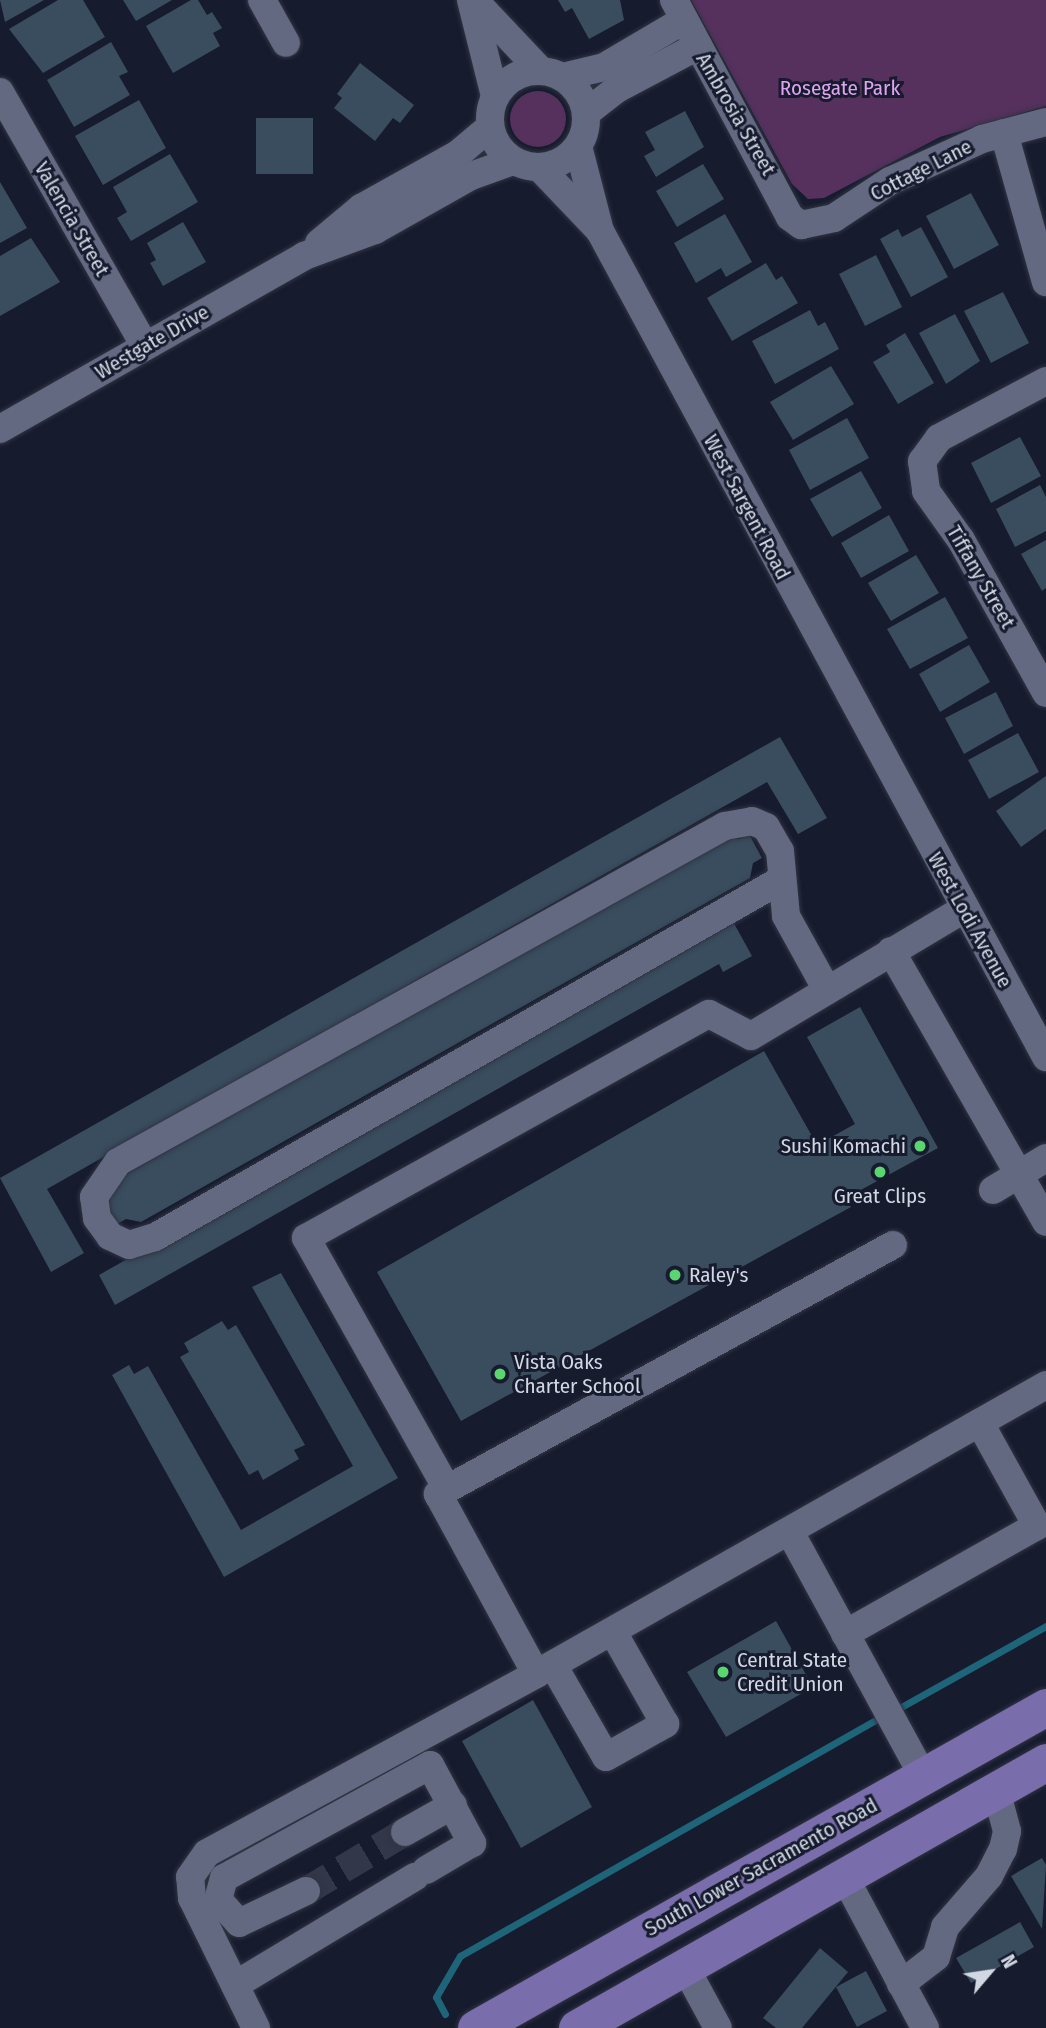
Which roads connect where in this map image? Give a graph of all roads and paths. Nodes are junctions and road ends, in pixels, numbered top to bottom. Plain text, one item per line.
1 (262, 0) edge
2 (472, 0) edge
3 (679, 10) edge
4 (286, 43) dead end
5 (698, 46) junction
6 (551, 74) junction
7 (0, 92) edge
8 (495, 96) junction
9 (586, 113) junction
10 (1046, 122) edge
11 (490, 127) junction
12 (1004, 133) junction
13 (578, 146) junction
14 (526, 164) junction
15 (801, 225) joint
16 (600, 231) junction
17 (304, 256) junction
18 (1046, 282) edge
19 (145, 346) junction
20 (1046, 381) edge
21 (0, 429) edge
22 (1046, 693) edge
23 (894, 783) joint
24 (779, 881) junction
25 (964, 909) junction
26 (891, 951) junction
27 (827, 990) junction
28 (1046, 1057) edge
29 (1046, 1158) edge
30 (1019, 1176) junction
31 (993, 1190) dead end
32 (1046, 1222) edge
33 (893, 1245) dead end
34 (1046, 1385) edge
35 (980, 1423) junction
36 (447, 1489) junction
37 (790, 1532) junction
38 (613, 1632) junction
39 (845, 1634) junction
40 (545, 1670) junction
41 (1046, 1707) edge
42 (397, 1748) junction
43 (1046, 1762) edge
44 (412, 1773) junction
45 (923, 1776) junction
46 (996, 1790) junction
47 (453, 1805) junction
48 (405, 1832) tunnel mouth
49 (844, 1876) junction
50 (306, 1891) tunnel mouth
51 (742, 1934) junction
52 (685, 1967) junction
53 (901, 1983) junction
54 (235, 1985) junction
55 (256, 2028) edge
56 (476, 2028) edge
57 (577, 2028) edge
58 (718, 2028) edge
59 (925, 2028) edge

1 - 4 street
2 - 6 street
2 - 8 street
3 - 5 street, Ambrosia Street
3 - 6 street
5 - 9 street
5 - 15 street, Ambrosia Street
6 - 8 street
6 - 9 street
7 - 19 street, Valencia Street
8 - 11 street
9 - 13 street
10 - 12 street, Cottage Lane
11 - 14 street
11 - 17 street, Westgate Drive
12 - 15 street, Cottage Lane
12 - 18 street
13 - 14 street
13 - 16 street, West Sargent Road
14 - 16 street, West Sargent Road
14 - 17 street, Westgate Drive
16 - 23 street, West Sargent Road
17 - 19 street, Westgate Drive
19 - 21 street, Westgate Drive
20 - 22 street, Tiffany Street
23 - 25 street, West Lodi Avenue
24 - 24 street
24 - 27 street
25 - 26 street
25 - 28 street, West Lodi Avenue
26 - 27 street
26 - 30 street
27 - 36 street
29 - 30 street
30 - 31 street
30 - 32 street
33 - 36 street
34 - 35 street
35 - 37 street
35 - 39 street
36 - 40 street
37 - 38 street
37 - 39 street
38 - 40 street
38 - 40 street
39 - 45 street
40 - 42 street
41 - 45 main road, South Lower Sacramento Road
42 - 44 street
42 - 54 street
43 - 46 main road
44 - 47 street
44 - 50 street
45 - 51 main road
45 - 56 main road, South Lower Sacramento Road
46 - 49 main road
46 - 53 street
47 - 48 street
47 - 54 street
49 - 51 main road
49 - 53 street
51 - 52 main road
52 - 57 main road
52 - 58 street
53 - 59 street
54 - 55 street

